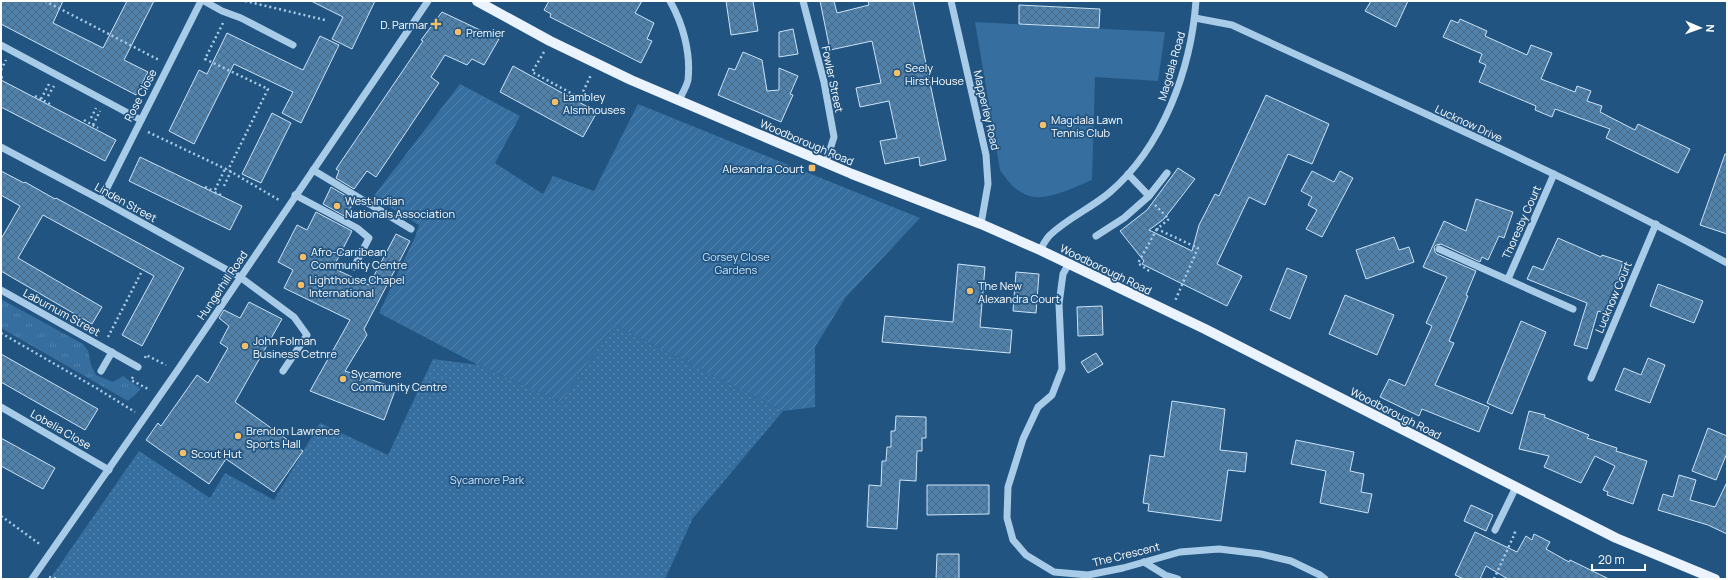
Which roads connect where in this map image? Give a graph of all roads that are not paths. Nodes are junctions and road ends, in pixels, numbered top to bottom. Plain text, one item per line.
1 (200, 1) edge
2 (204, 1) edge
3 (428, 1) edge
4 (477, 1) edge
5 (670, 1) edge
6 (803, 1) edge
7 (951, 1) edge
8 (1196, 1) edge
9 (1195, 18) junction
10 (1, 45) edge
11 (293, 45) dead end
12 (679, 100) junction
13 (142, 120) junction
14 (1, 147) edge
15 (826, 162) junction
16 (313, 170) junction
17 (1167, 173) dead end
18 (1128, 174) junction
19 (1554, 174) junction
20 (295, 195) junction
21 (1149, 198) junction
22 (101, 200) junction
23 (981, 224) junction
24 (1656, 224) junction
25 (411, 229) dead end
26 (1096, 236) dead end
27 (1439, 249) dead end
28 (1040, 250) junction
29 (1727, 263) edge
30 (1068, 264) junction
31 (354, 267) dead end
32 (240, 277) junction
33 (1508, 279) junction
34 (1, 290) edge
35 (1573, 309) dead end
36 (112, 352) junction
37 (138, 367) road end
38 (283, 370) dead end
39 (101, 371) dead end
40 (1591, 378) dead end
41 (1, 407) edge
42 (109, 470) junction
43 (1516, 487) junction
44 (1495, 530) dead end
45 (1144, 562) junction
46 (32, 579) edge
47 (1178, 579) edge
48 (1325, 579) edge
49 (1714, 579) edge

1 - 13 street, Rose Close
2 - 11 street
3 - 16 street, Hungerhill Road
4 - 12 main road, Woodborough Road
5 - 12 street
6 - 15 street, Fowler Street
7 - 23 street, Mapperley Road
8 - 9 street, Magdala Road
9 - 18 street, Magdala Road
9 - 19 street, Lucknow Drive
10 - 13 street
12 - 15 main road, Woodborough Road
13 - 22 street, Rose Close
14 - 22 street, Linden Street
15 - 23 main road, Woodborough Road
16 - 20 street, Hungerhill Road
16 - 25 street
17 - 21 street
18 - 21 street
18 - 28 street, Magdala Road
19 - 24 street, Lucknow Drive
19 - 33 street, Thoresby Court
20 - 31 street
20 - 32 street, Hungerhill Road
21 - 26 street
22 - 32 street, Linden Street
23 - 28 main road, Woodborough Road
24 - 29 street, Lucknow Drive
24 - 40 street, Lucknow Court
27 - 33 street
28 - 30 main road, Woodborough Road
30 - 43 main road, Woodborough Road
30 - 45 street, The Crescent
32 - 38 street, Linden Street
32 - 42 street, Hungerhill Road
33 - 35 street
34 - 36 street, Laburnum Street
36 - 37 street, Laburnum Street
36 - 39 street
41 - 42 street, Lobelia Close
42 - 46 street, Hungerhill Road
43 - 44 street
43 - 49 main road, Woodborough Road
45 - 47 street
45 - 48 street, The Crescent

